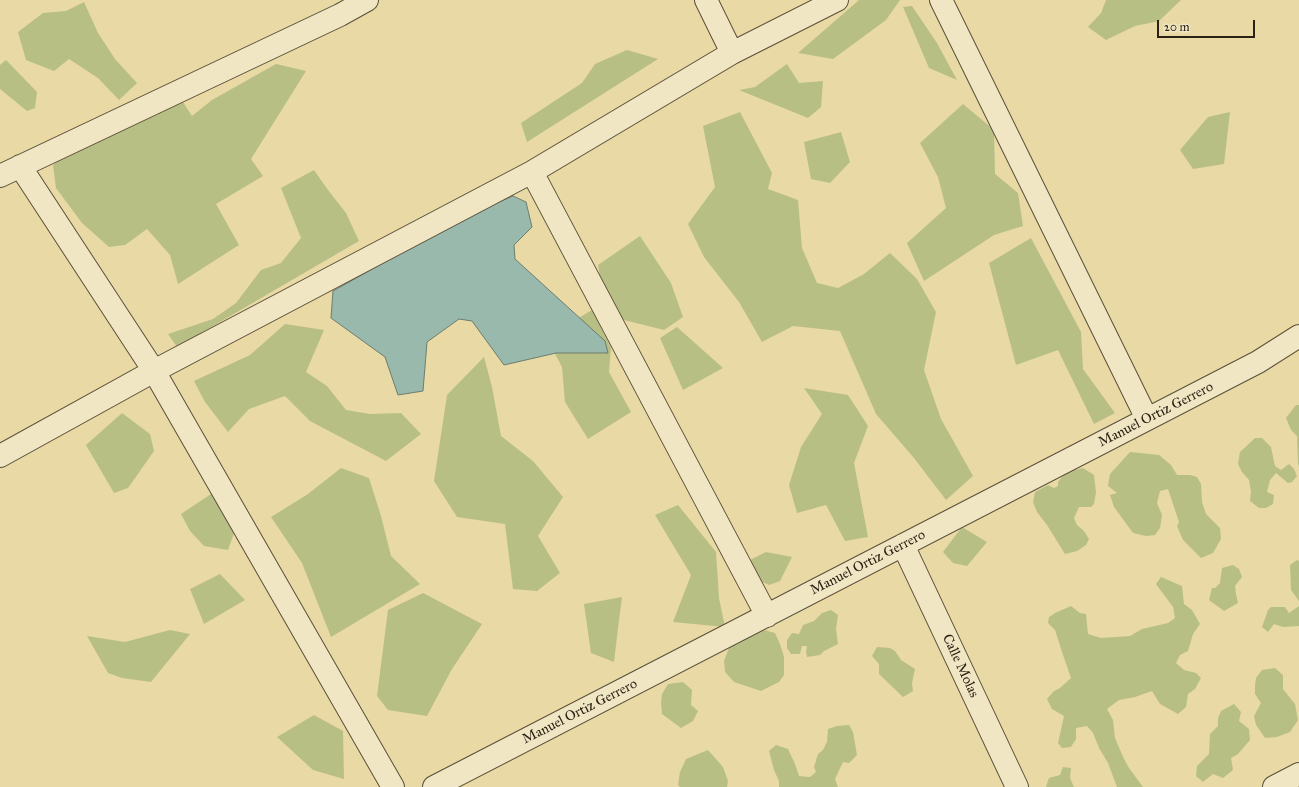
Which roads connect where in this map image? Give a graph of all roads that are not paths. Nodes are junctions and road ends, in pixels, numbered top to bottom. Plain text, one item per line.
1 (367, 0) edge
2 (706, 0) edge
3 (837, 0) edge
4 (941, 0) edge
5 (337, 7) edge
6 (732, 53) junction
7 (20, 166) junction
8 (532, 172) junction
9 (0, 176) edge
10 (1299, 336) edge
11 (154, 371) junction
12 (1147, 419) junction
13 (0, 456) edge
14 (903, 545) junction
15 (767, 616) junction
16 (1299, 774) edge
17 (393, 787) edge
18 (434, 787) edge
19 (1017, 787) edge
20 (1274, 787) edge

1 - 5 street
2 - 6 street
3 - 6 street
4 - 12 street
5 - 7 street
6 - 8 street
7 - 9 street
7 - 11 street
8 - 11 street
8 - 15 street
10 - 12 street, Manuel Ortiz Gerrero
11 - 13 street
11 - 17 street
12 - 14 street, Manuel Ortiz Gerrero
14 - 15 street, Manuel Ortiz Gerrero
14 - 19 street, Calle Molas
15 - 18 street, Manuel Ortiz Gerrero
16 - 20 street

